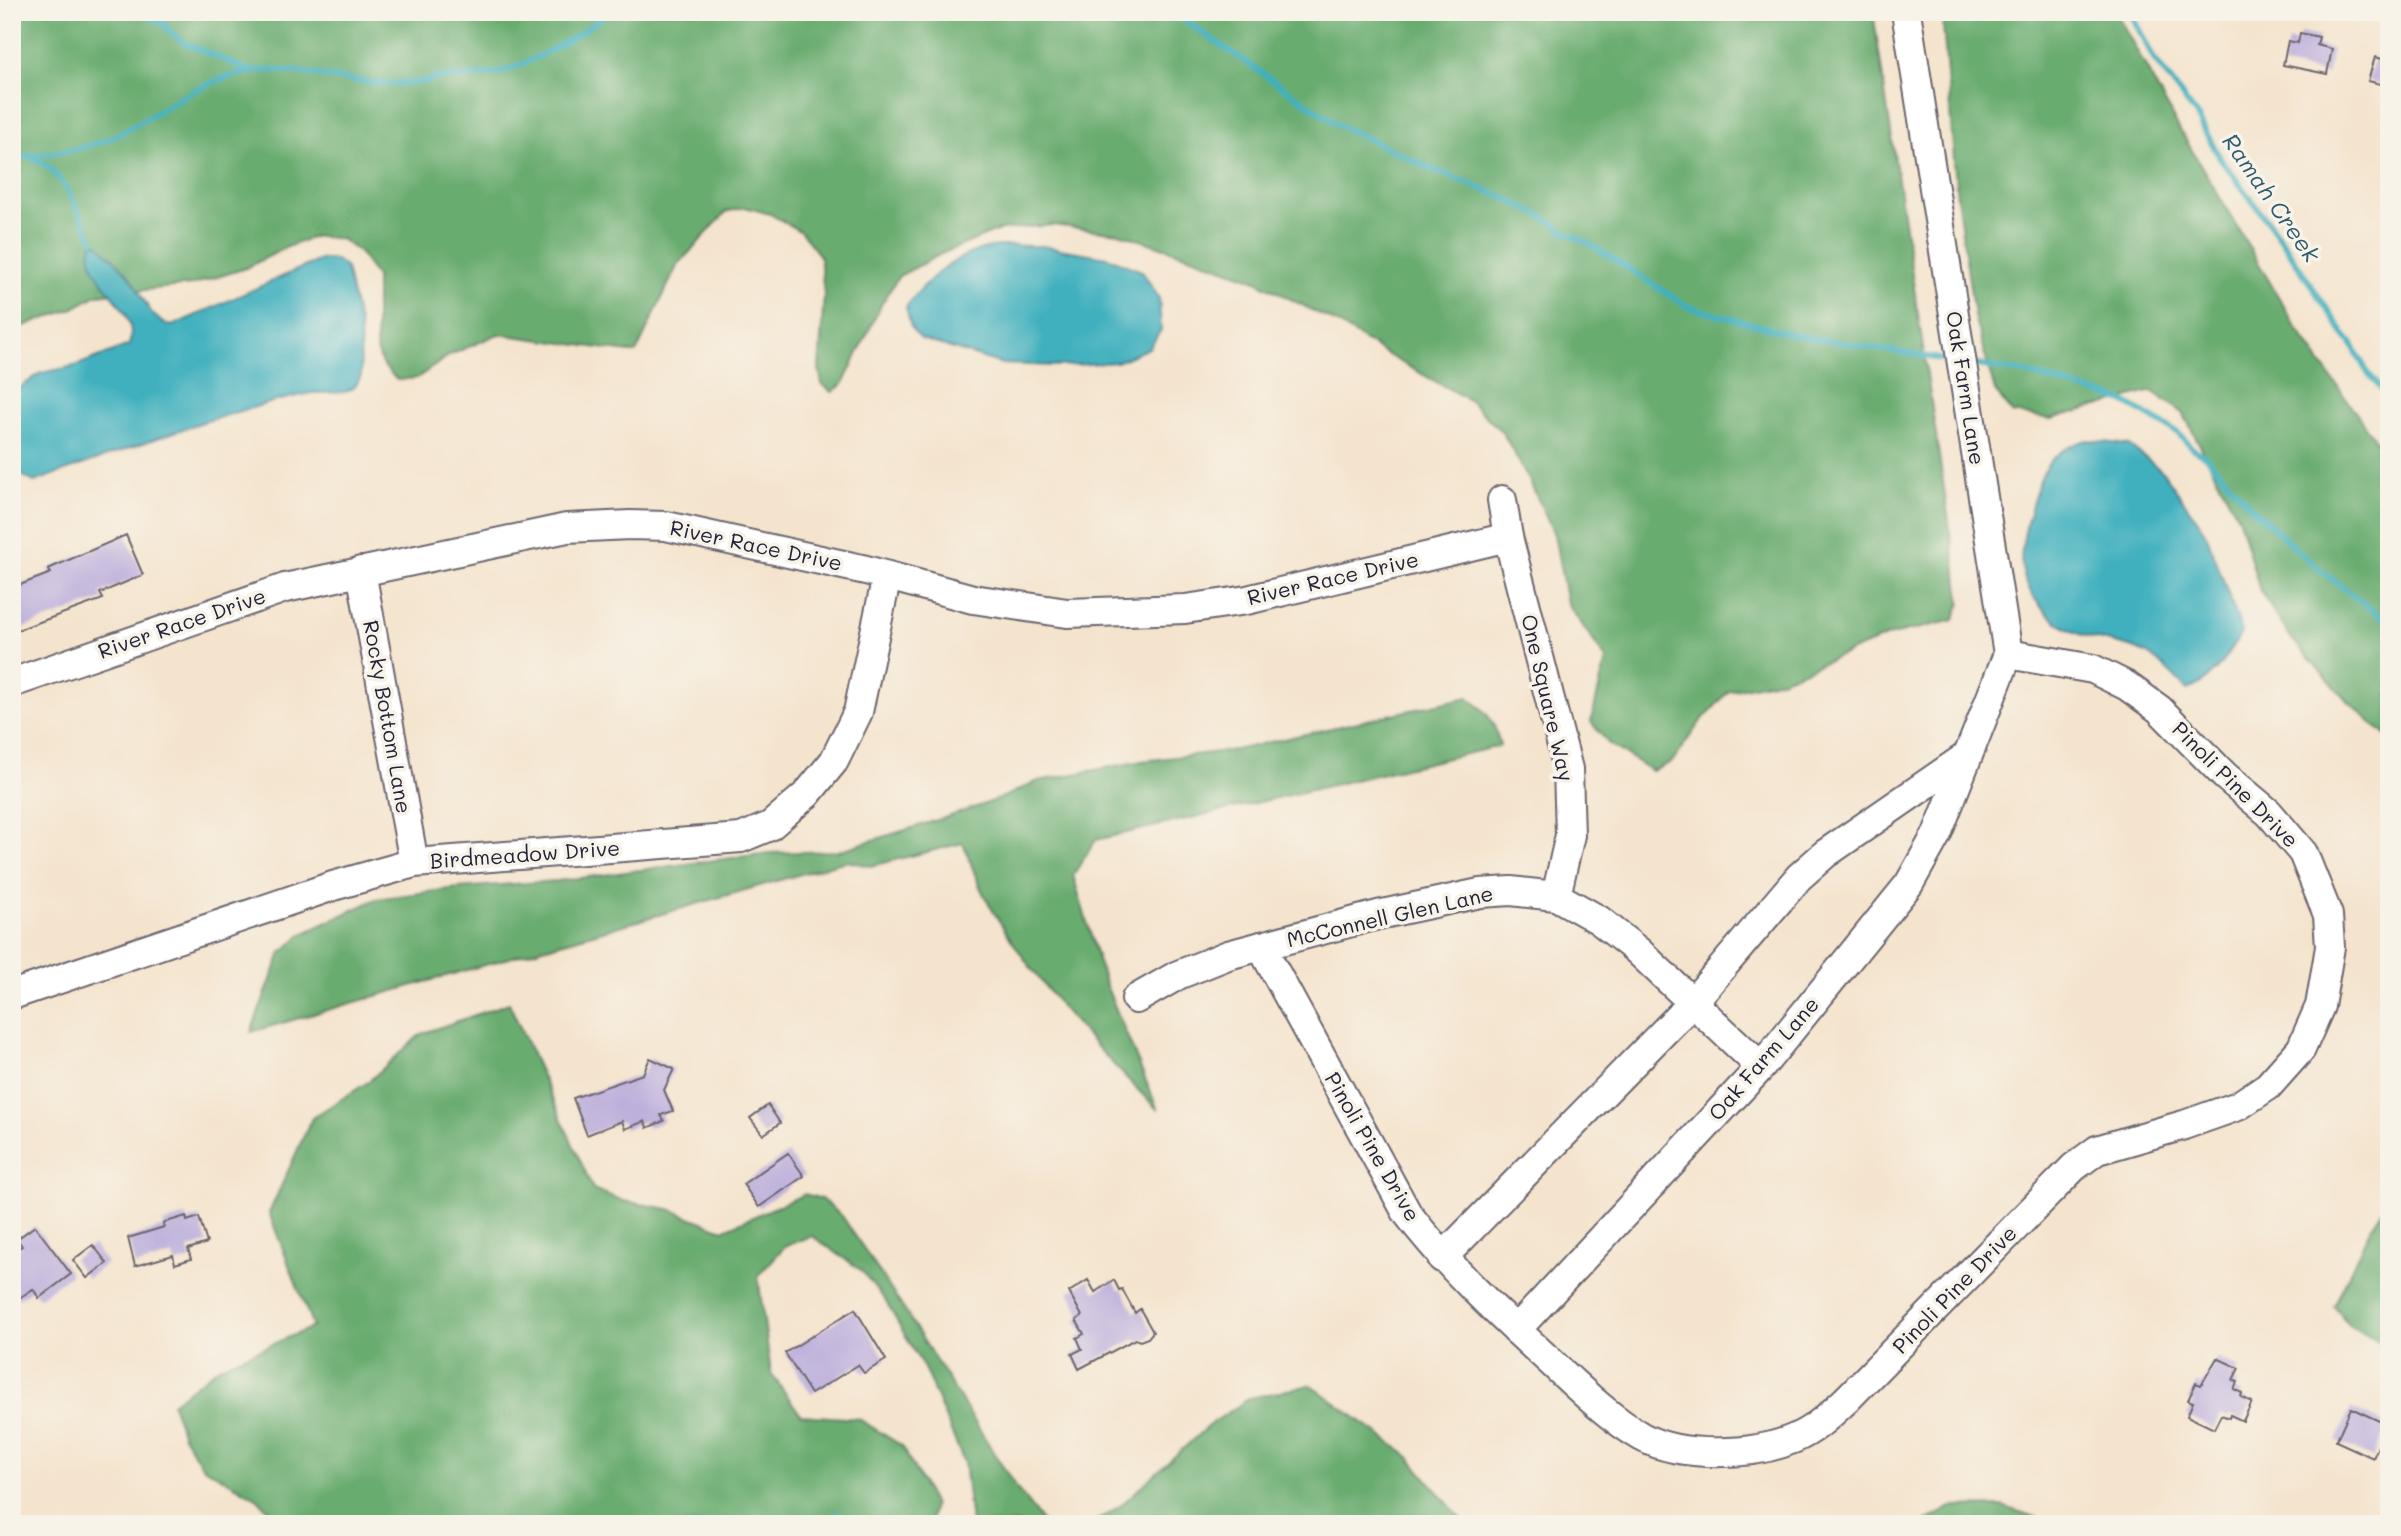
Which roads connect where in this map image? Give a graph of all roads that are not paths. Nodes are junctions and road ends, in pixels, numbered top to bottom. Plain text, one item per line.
1 (1906, 12) edge
2 (1502, 500) dead end
3 (1508, 537) junction
4 (361, 571) junction
5 (887, 576) junction
6 (2008, 654) junction
7 (12, 683) edge
8 (1967, 757) junction
9 (1901, 801) junction
10 (1937, 834) junction
11 (414, 863) junction
12 (1556, 895) junction
13 (1261, 946) junction
14 (14, 988) edge
15 (1136, 999) dead end
16 (1693, 1002) junction
17 (1761, 1067) junction
18 (1442, 1258) junction
19 (1516, 1330) junction

1 - 6 street, Oak Farm Lane
2 - 3 street, One Square Way
3 - 5 street, River Race Drive
3 - 12 street, One Square Way
4 - 5 street, River Race Drive
4 - 7 street, River Race Drive
4 - 11 street, Rocky Bottom Lane
5 - 11 street, Birdmeadow Drive
6 - 8 street, Oak Farm Lane
6 - 19 street, Pinoli Pine Drive
8 - 9 street
8 - 10 street, Oak Farm Lane
9 - 10 street
9 - 16 street
10 - 17 street, Oak Farm Lane
11 - 14 street, Birdmeadow Drive
12 - 13 street, McConnell Glen Lane
12 - 16 street, McConnell Glen Lane
13 - 15 street, McConnell Glen Lane
13 - 18 street, Pinoli Pine Drive
16 - 17 street, McConnell Glen Lane
16 - 18 street
17 - 19 street, Oak Farm Lane
18 - 19 street, Pinoli Pine Drive

